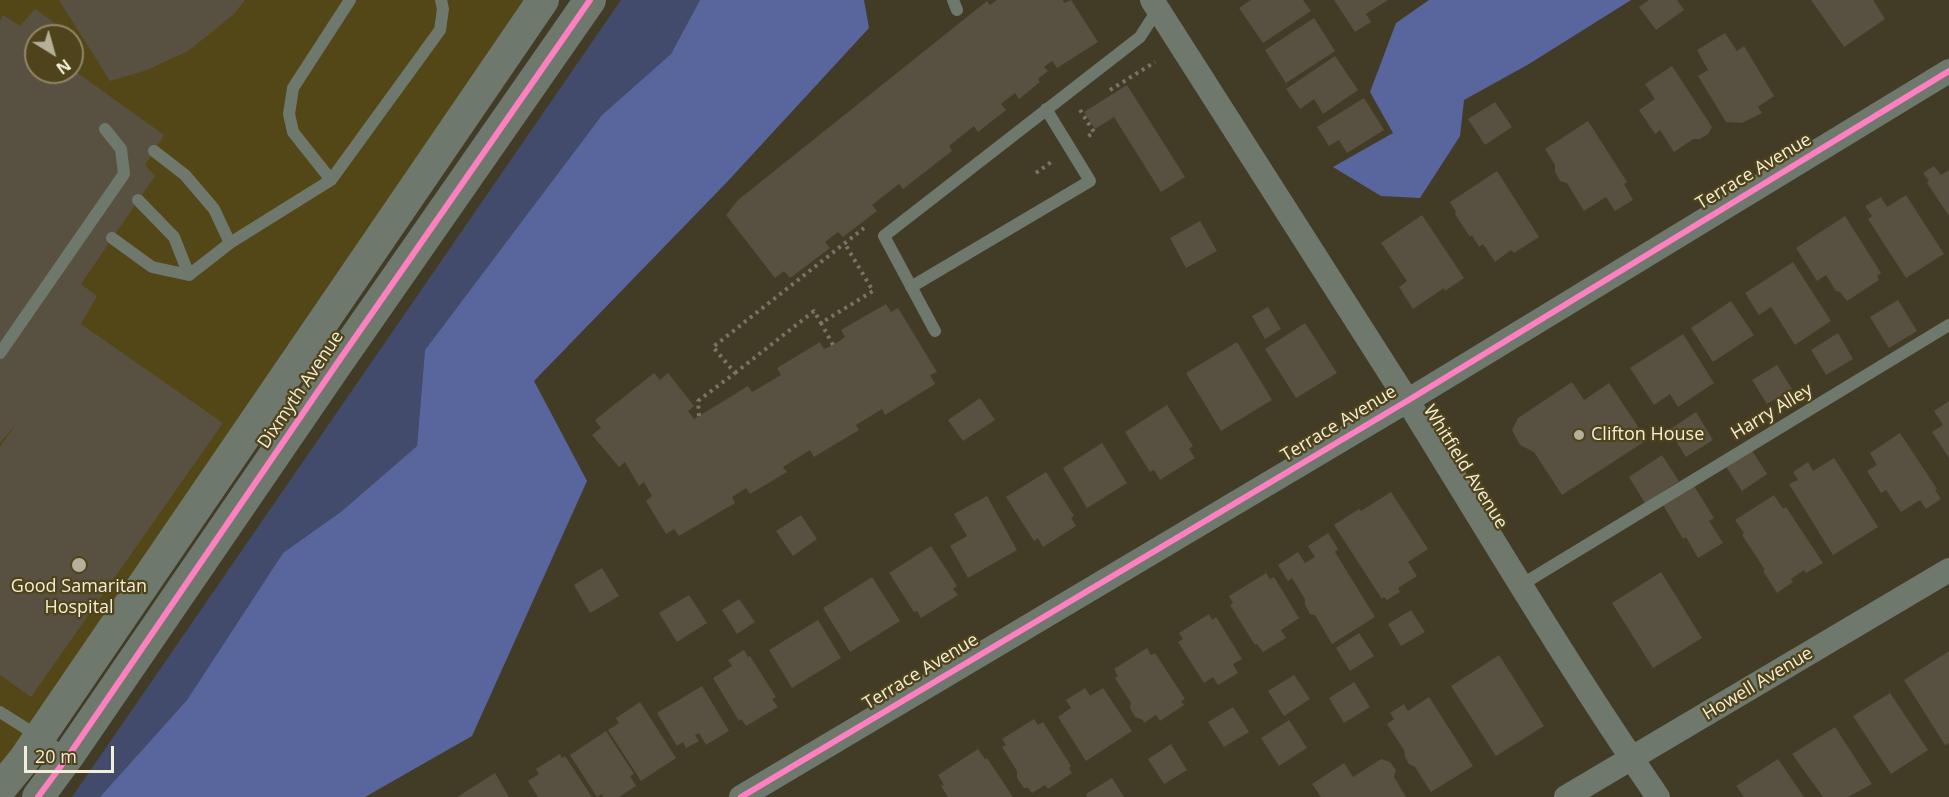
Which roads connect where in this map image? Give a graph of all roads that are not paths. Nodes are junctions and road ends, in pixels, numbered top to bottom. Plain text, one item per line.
1 (350, 0) edge
2 (441, 0) edge
3 (543, 0) edge
4 (591, 0) edge
5 (1160, 3) edge
6 (1949, 71) edge
7 (1046, 109) junction
8 (105, 129) dead end
9 (154, 152) dead end
10 (331, 180) junction
11 (138, 200) dead end
12 (112, 238) dead end
13 (230, 243) junction
14 (189, 275) junction
15 (911, 287) junction
16 (1949, 325) edge
17 (935, 331) dead end
18 (0, 353) edge
19 (1407, 401) junction
20 (1949, 570) edge
21 (1521, 585) junction
22 (0, 712) edge
23 (40, 736) junction
24 (69, 755) junction
25 (1631, 759) junction
26 (0, 789) edge
27 (38, 797) edge
28 (741, 797) edge
29 (1566, 797) edge
30 (1658, 797) edge

1 - 10 lane
2 - 10 lane
3 - 23 street, Dixmyth Avenue
4 - 24 street, Dixmyth Avenue
5 - 7 lane
5 - 19 street, Whitfield Avenue
6 - 19 street, Terrace Avenue
7 - 15 lane
7 - 15 lane
8 - 18 lane
9 - 13 lane
10 - 13 lane
11 - 14 lane
12 - 14 lane
13 - 14 lane
15 - 17 lane
16 - 21 lane, Harry Alley
19 - 21 street, Whitfield Avenue
19 - 28 street, Terrace Avenue
20 - 25 street, Howell Avenue
21 - 25 street, Whitfield Avenue
22 - 23 lane
23 - 24 lane
23 - 26 street, Dixmyth Avenue
24 - 27 street, Dixmyth Avenue
25 - 29 street, Howell Avenue
25 - 30 street, Whitfield Avenue

